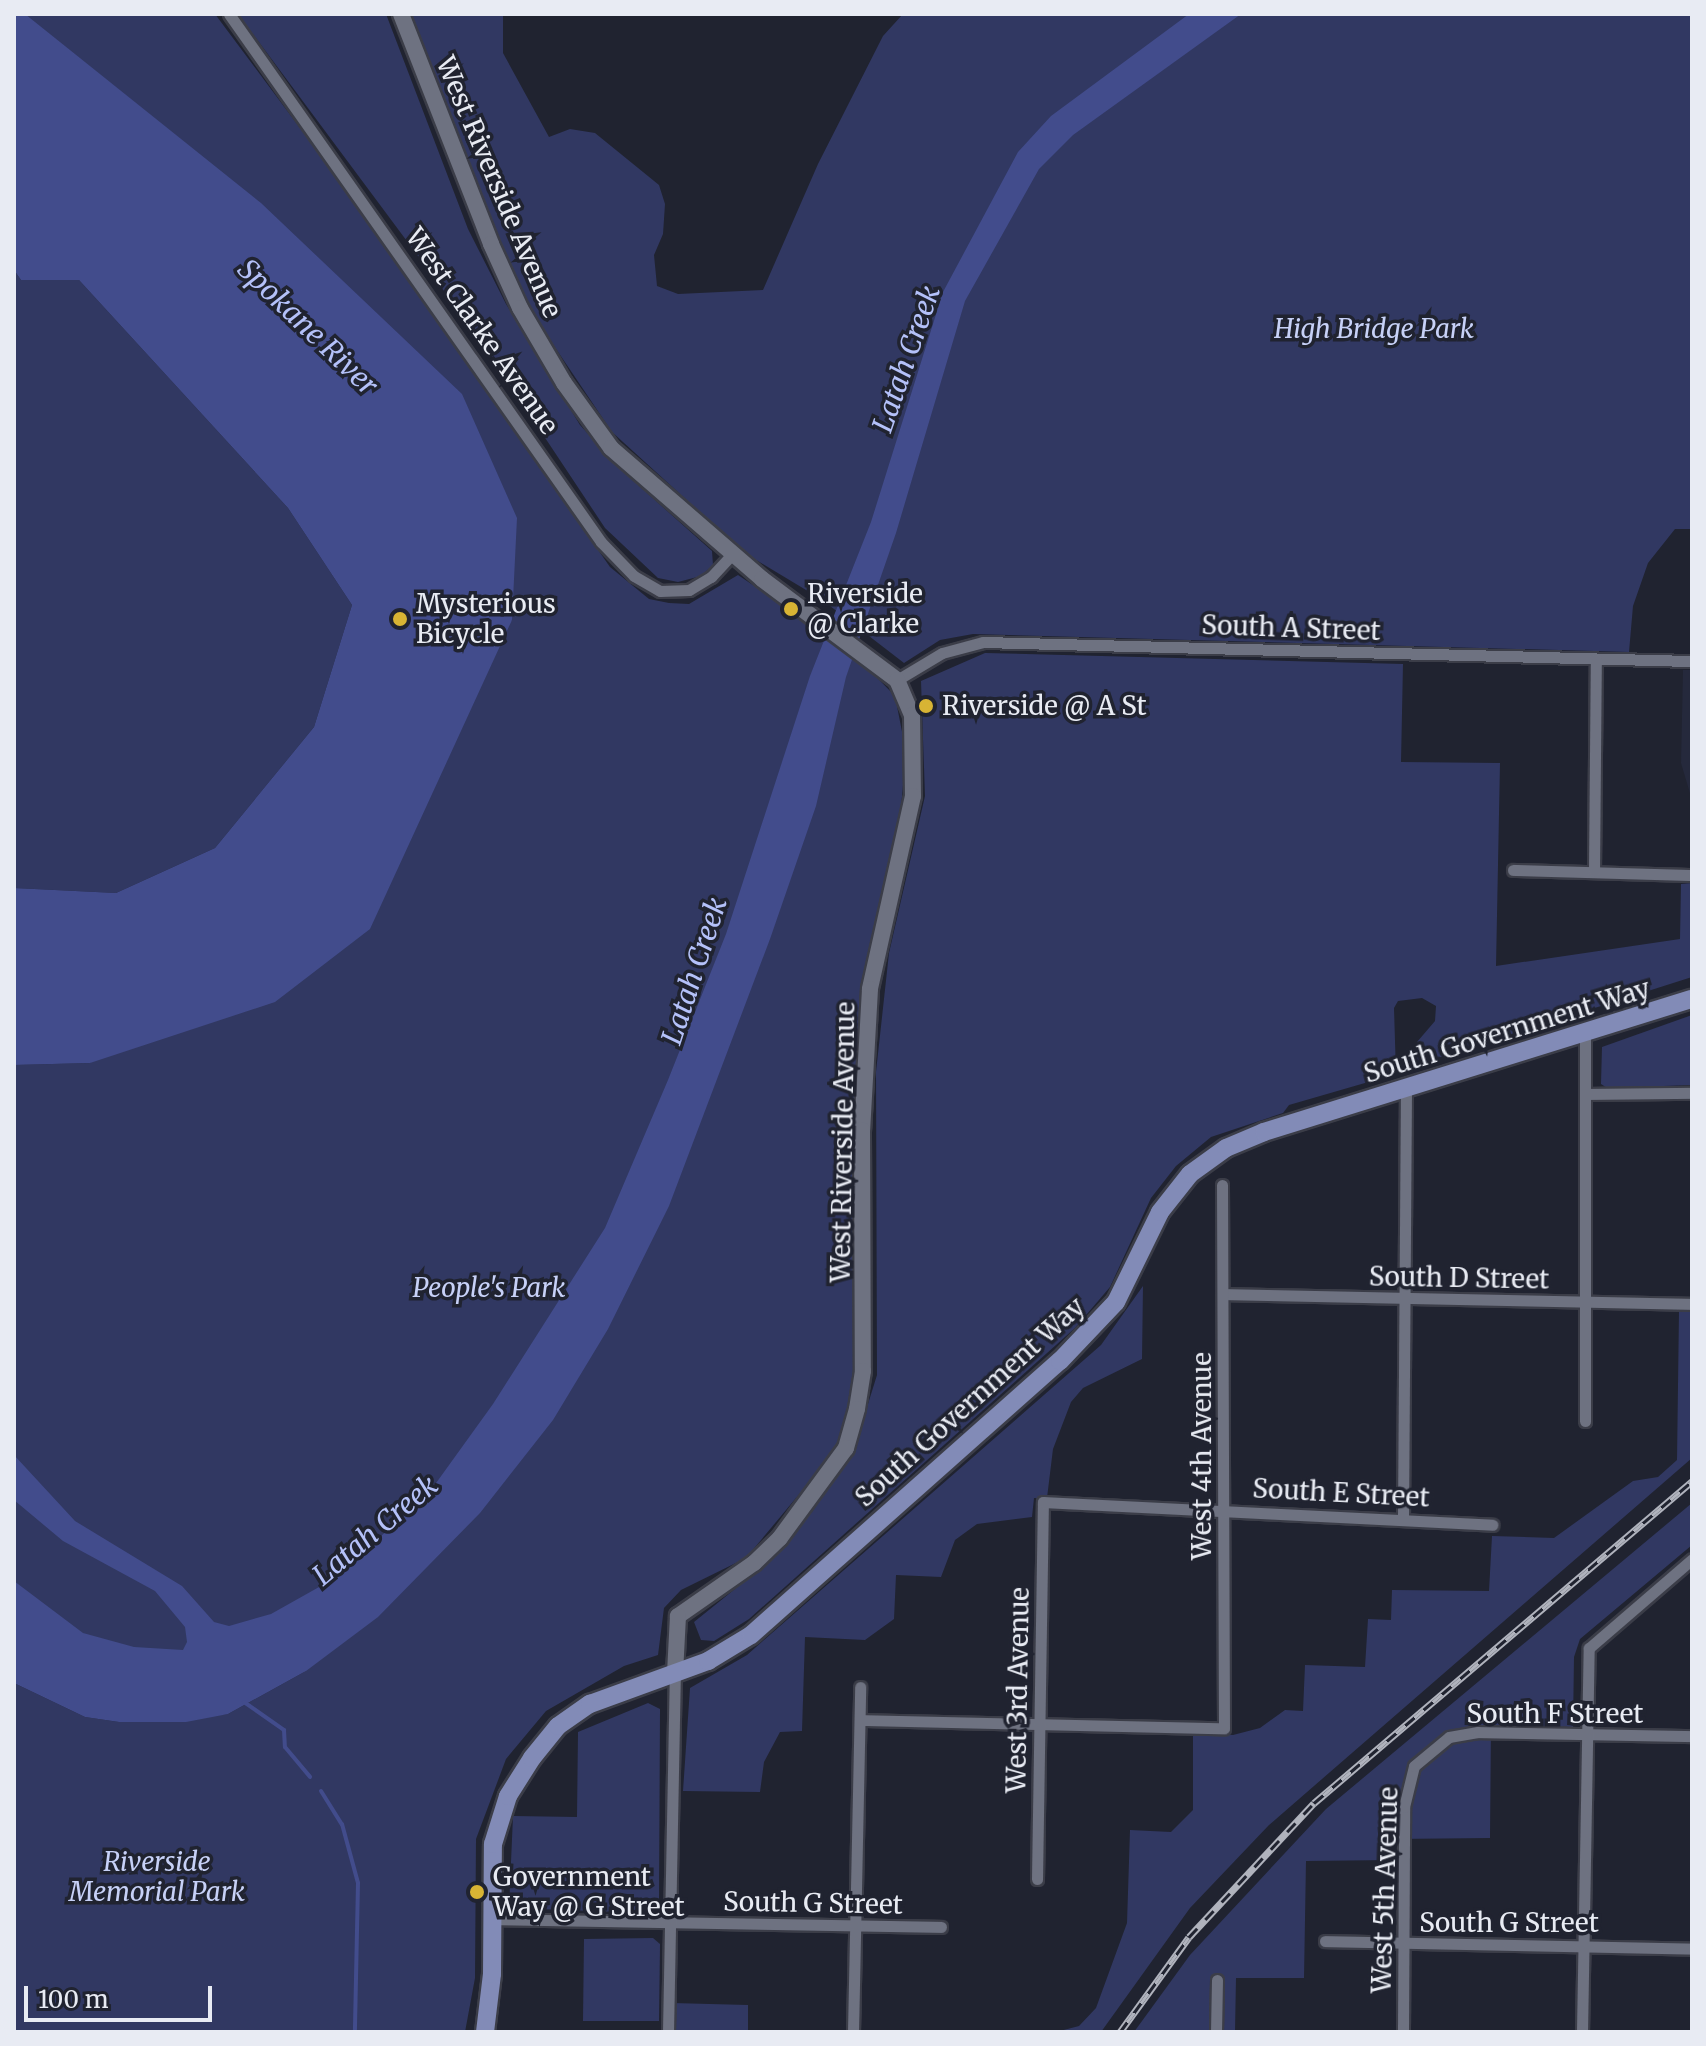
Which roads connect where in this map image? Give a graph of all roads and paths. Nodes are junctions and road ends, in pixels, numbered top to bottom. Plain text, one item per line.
1 (229, 14) edge
2 (401, 14) edge
3 (733, 553) junction
4 (1596, 659) junction
5 (1692, 661) edge
6 (897, 680) junction
7 (1513, 870) dead end
8 (1594, 871) junction
9 (1692, 875) edge
10 (1692, 999) edge
11 (1585, 1035) junction
12 (1406, 1089) junction
13 (1692, 1093) edge
14 (1589, 1094) junction
15 (1222, 1185) dead end
16 (1225, 1294) junction
17 (1402, 1298) junction
18 (1586, 1303) junction
19 (1692, 1304) edge
20 (1585, 1421) dead end
21 (1043, 1502) joint
22 (1224, 1509) junction
23 (1403, 1517) junction
24 (1492, 1525) dead end
25 (1692, 1559) edge
26 (675, 1673) junction
27 (860, 1687) dead end
28 (860, 1720) junction
29 (1039, 1724) junction
30 (1585, 1736) junction
31 (1692, 1736) edge
32 (1425, 1755) joint
33 (1037, 1879) dead end
34 (492, 1919) junction
35 (671, 1923) junction
36 (854, 1926) junction
37 (941, 1927) dead end
38 (1325, 1941) dead end
39 (1405, 1944) junction
40 (1583, 1945) junction
41 (1692, 1949) edge
42 (1217, 1980) dead end
43 (485, 2032) edge
44 (668, 2032) edge
45 (853, 2032) edge
46 (1216, 2032) edge
47 (1403, 2032) edge
48 (1582, 2032) edge

1 - 3 street, West Clarke Avenue
2 - 3 main road, West Riverside Avenue
3 - 6 main road, West Riverside Avenue
4 - 5 street, South A Street
4 - 6 street, South A Street
4 - 8 street
6 - 26 main road, West Riverside Avenue
7 - 8 street
8 - 9 street
10 - 11 main road, South Government Way
11 - 12 main road, South Government Way
11 - 14 street
12 - 17 street
12 - 26 main road, South Government Way
13 - 14 street
14 - 18 street
15 - 16 street, West 4th Avenue
16 - 17 street, South D Street
16 - 22 street, West 4th Avenue
17 - 18 street, South D Street
17 - 23 street
18 - 19 street, South D Street
18 - 20 street
21 - 22 street, South E Street
21 - 29 street, West 3rd Avenue
22 - 23 street, South E Street
22 - 29 street, West 4th Avenue
23 - 24 street, South E Street
25 - 30 street
26 - 34 main road, South Government Way
26 - 35 street
27 - 28 street
28 - 29 street
28 - 36 street
29 - 33 street, West 3rd Avenue
30 - 31 street, South F Street
30 - 32 street, South F Street
30 - 40 street
32 - 39 street, West 5th Avenue
34 - 35 street, South G Street
34 - 43 main road, South Government Way
35 - 36 street, South G Street
35 - 44 street
36 - 37 street, South G Street
36 - 45 street
38 - 39 street, South G Street
39 - 40 street, South G Street
39 - 47 street, West 5th Avenue
40 - 41 street, South G Street
40 - 48 street
42 - 46 street

